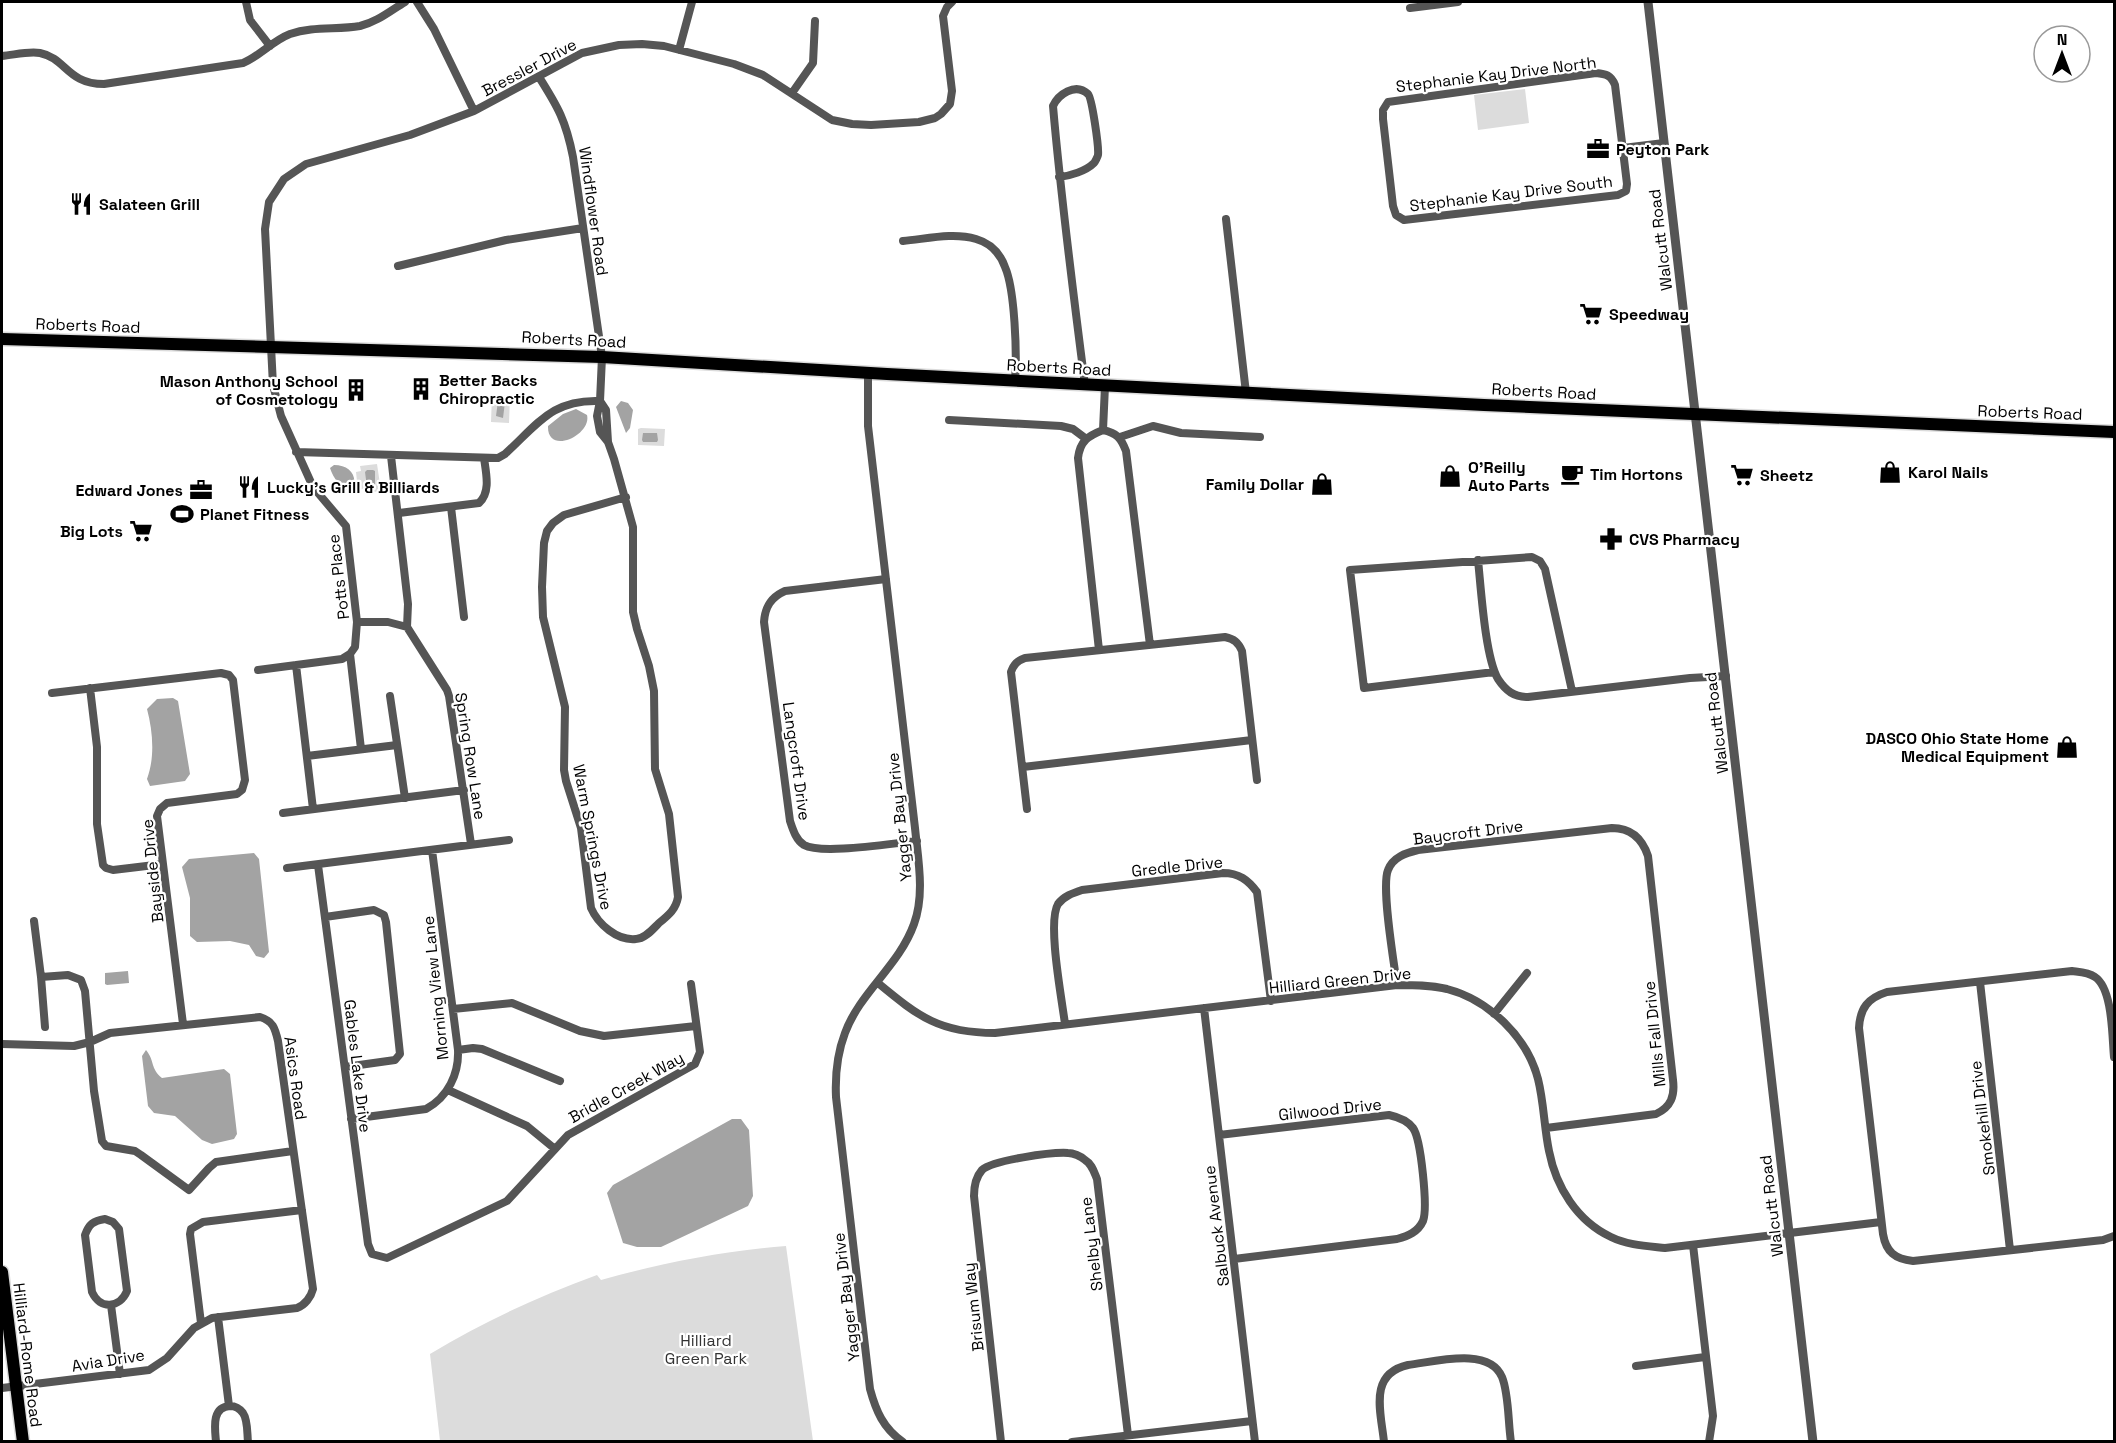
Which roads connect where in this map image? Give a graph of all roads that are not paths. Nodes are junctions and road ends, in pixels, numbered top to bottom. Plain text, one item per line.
1 (246, 2) edge
2 (405, 2) edge
3 (417, 2) edge
4 (692, 2) edge
5 (952, 2) edge
6 (1458, 2) edge
7 (1648, 2) edge
8 (1410, 8) dead end
9 (815, 21) dead end
10 (270, 46) junction
11 (679, 50) junction
12 (2, 56) edge
13 (539, 77) junction
14 (792, 93) junction
15 (1384, 105) joint
16 (474, 111) junction
17 (1664, 143) junction
18 (1623, 148) junction
19 (1059, 177) junction
20 (1226, 219) dead end
21 (582, 228) junction
22 (903, 241) dead end
23 (398, 266) dead end
24 (2, 339) edge
25 (271, 346) junction
26 (602, 357) junction
27 (868, 373) junction
28 (1016, 381) junction
29 (1085, 385) junction
30 (1105, 386) junction
31 (1246, 393) junction
32 (600, 401) junction
33 (1695, 415) junction
34 (949, 420) dead end
35 (1103, 430) junction
36 (2115, 432) edge
37 (1120, 437) junction
38 (1260, 437) dead end
39 (1086, 438) junction
40 (296, 452) junction
41 (391, 456) junction
42 (484, 458) junction
43 (626, 497) junction
44 (451, 507) junction
45 (399, 513) junction
46 (1478, 560) junction
47 (886, 579) junction
48 (464, 617) dead end
49 (357, 622) junction
50 (407, 627) junction
51 (1150, 645) junction
52 (1099, 650) junction
53 (350, 654) junction
54 (296, 665) junction
55 (258, 670) dead end
56 (1494, 672) junction
57 (1726, 676) junction
58 (90, 688) junction
59 (1572, 692) junction
60 (52, 693) dead end
61 (390, 696) dead end
62 (1252, 740) junction
63 (397, 745) junction
64 (361, 749) junction
65 (307, 756) junction
66 (1023, 767) junction
67 (1257, 780) dead end
68 (464, 790) junction
69 (405, 798) junction
70 (313, 809) junction
71 (1028, 809) dead end
72 (283, 813) dead end
73 (1637, 836) joint
74 (509, 840) dead end
75 (917, 841) junction
76 (471, 844) junction
77 (432, 850) junction
78 (163, 864) junction
79 (318, 865) junction
80 (287, 868) dead end
81 (325, 917) junction
82 (34, 921) dead end
83 (622, 937) joint
84 (1527, 973) dead end
85 (40, 977) junction
86 (1980, 982) junction
87 (878, 983) junction
88 (691, 984) dead end
89 (1397, 986) junction
90 (1271, 1000) junction
91 (1204, 1008) junction
92 (453, 1009) junction
93 (1494, 1014) junction
94 (183, 1024) junction
95 (1065, 1024) junction
96 (696, 1026) junction
97 (45, 1027) dead end
98 (90, 1042) junction
99 (2, 1044) edge
100 (458, 1050) junction
101 (2115, 1058) edge
102 (345, 1067) junction
103 (560, 1082) dead end
104 (448, 1090) junction
105 (351, 1119) junction
106 (1546, 1128) junction
107 (1219, 1135) junction
108 (555, 1149) junction
109 (293, 1151) junction
110 (982, 1171) joint
111 (302, 1210) junction
112 (1881, 1222) junction
113 (1789, 1234) junction
114 (2115, 1236) edge
115 (1693, 1245) junction
116 (2010, 1250) junction
117 (387, 1258) joint
118 (1234, 1259) junction
119 (2, 1272) edge
120 (111, 1305) junction
121 (218, 1317) junction
122 (201, 1323) junction
123 (1705, 1357) junction
124 (1636, 1366) dead end
125 (120, 1374) junction
126 (15, 1386) junction
127 (2, 1388) edge
128 (229, 1406) junction
129 (1252, 1420) junction
130 (1128, 1435) junction
131 (22, 1442) edge
132 (216, 1442) edge
133 (248, 1442) edge
134 (903, 1442) edge
135 (1001, 1442) edge
136 (1072, 1442) edge
137 (1255, 1442) edge
138 (1384, 1442) edge
139 (1510, 1442) edge
140 (1709, 1442) edge
141 (1813, 1442) edge

1 - 10 street
2 - 10 street
3 - 16 street
4 - 11 street
5 - 14 street, Bressler Drive
6 - 8 street
7 - 17 street, Walcutt Road
9 - 14 street
10 - 12 street
11 - 13 street, Bressler Drive
11 - 14 street, Bressler Drive
13 - 16 street, Bressler Drive
13 - 21 street, Windflower Road
15 - 18 street, Stephanie Kay Drive North
15 - 18 street, Stephanie Kay Drive South
16 - 25 street, Bressler Drive
17 - 18 street
17 - 33 street, Walcutt Road
19 - 19 street
19 - 29 street
20 - 31 street
21 - 23 street
21 - 26 street, Windflower Road
22 - 28 street
24 - 25 main road, Roberts Road
25 - 26 main road, Roberts Road
25 - 40 street, Potts Place
26 - 27 main road, Roberts Road
26 - 32 street, Windflower Road
27 - 28 main road, Roberts Road
27 - 47 street, Yagger Bay Drive
28 - 29 main road, Roberts Road
29 - 30 main road, Roberts Road
30 - 31 main road, Roberts Road
30 - 35 street
31 - 33 main road, Roberts Road
32 - 42 street
32 - 43 street, Windflower Road
33 - 36 main road, Roberts Road
33 - 57 street, Walcutt Road
34 - 39 street
35 - 37 street
35 - 39 street
37 - 38 street
37 - 51 street
39 - 52 street
40 - 41 street
40 - 49 street, Potts Place
41 - 42 street
41 - 45 street
42 - 44 street
43 - 83 street, Windflower Road
43 - 83 street, Warm Springs Drive
44 - 45 street
44 - 48 street
45 - 50 street
46 - 56 street
46 - 56 street
46 - 59 street
47 - 75 street, Yagger Bay Drive
47 - 75 street, Langcroft Drive
49 - 50 street
49 - 53 street, Potts Place
50 - 68 street, Spring Row Lane
51 - 52 street
51 - 62 street
52 - 66 street
53 - 54 street
53 - 64 street, Potts Place
54 - 55 street
54 - 65 street
56 - 59 street
57 - 59 street
57 - 113 street, Walcutt Road
58 - 60 street, Bayside Drive
58 - 78 street
58 - 78 street, Bayside Drive
61 - 63 street
62 - 66 street
62 - 67 street
63 - 64 street
63 - 69 street
64 - 65 street
65 - 70 street
66 - 71 street
68 - 69 street
68 - 76 street, Spring Row Lane
69 - 70 street
70 - 72 street
73 - 89 street, Baycroft Drive
73 - 106 street, Mills Fall Drive
74 - 76 street
75 - 87 street, Yagger Bay Drive
76 - 77 street
77 - 79 street
77 - 92 street, Morning View Lane
78 - 94 street, Bayside Drive
79 - 80 street
79 - 81 street, Gables Lake Drive
81 - 102 street, Gables Lake Drive
81 - 102 street
82 - 85 street
84 - 93 street
85 - 97 street
85 - 98 street
86 - 101 street
86 - 112 street
86 - 116 street, Smokehill Drive
87 - 95 street, Hilliard Green Drive
87 - 134 street, Yagger Bay Drive
88 - 96 street, Bridle Creek Way
89 - 90 street, Hilliard Green Drive
89 - 93 street, Hilliard Green Drive
90 - 91 street, Hilliard Green Drive
90 - 95 street, Gredle Drive
91 - 95 street, Hilliard Green Drive
91 - 107 street, Salbuck Avenue
92 - 96 street
92 - 100 street, Morning View Lane
93 - 106 street, Hilliard Green Drive
94 - 98 street, Asics Road
94 - 109 street, Asics Road
96 - 108 street, Bridle Creek Way
98 - 99 street, Asics Road
98 - 109 street
100 - 103 street
100 - 104 street, Morning View Lane
102 - 105 street, Gables Lake Drive
104 - 105 street
104 - 108 street
105 - 117 street, Gables Lake Drive
106 - 115 street, Hilliard Green Drive
107 - 118 street, Salbuck Avenue
107 - 118 street, Gilwood Drive
108 - 117 street, Bridle Creek Way
109 - 111 street, Asics Road
110 - 130 street, Shelby Lane
110 - 135 street, Brisum Way
111 - 121 street, Asics Road
111 - 122 street
112 - 113 street, Hilliard Green Drive
112 - 116 street
113 - 115 street, Hilliard Green Drive
113 - 141 street, Walcutt Road
114 - 116 street
115 - 123 street
118 - 129 street, Salbuck Avenue
119 - 126 main road, Hilliard-Rome Road
120 - 120 street
120 - 125 street
121 - 122 street, Asics Road
121 - 128 street
122 - 125 street, Avia Drive
123 - 124 street
123 - 140 street
125 - 126 street, Avia Drive
126 - 127 street, Avia Drive
126 - 131 main road, Hilliard-Rome Road
128 - 132 street
128 - 133 street
129 - 130 street
129 - 137 street, Salbuck Avenue
130 - 136 street
138 - 139 street

